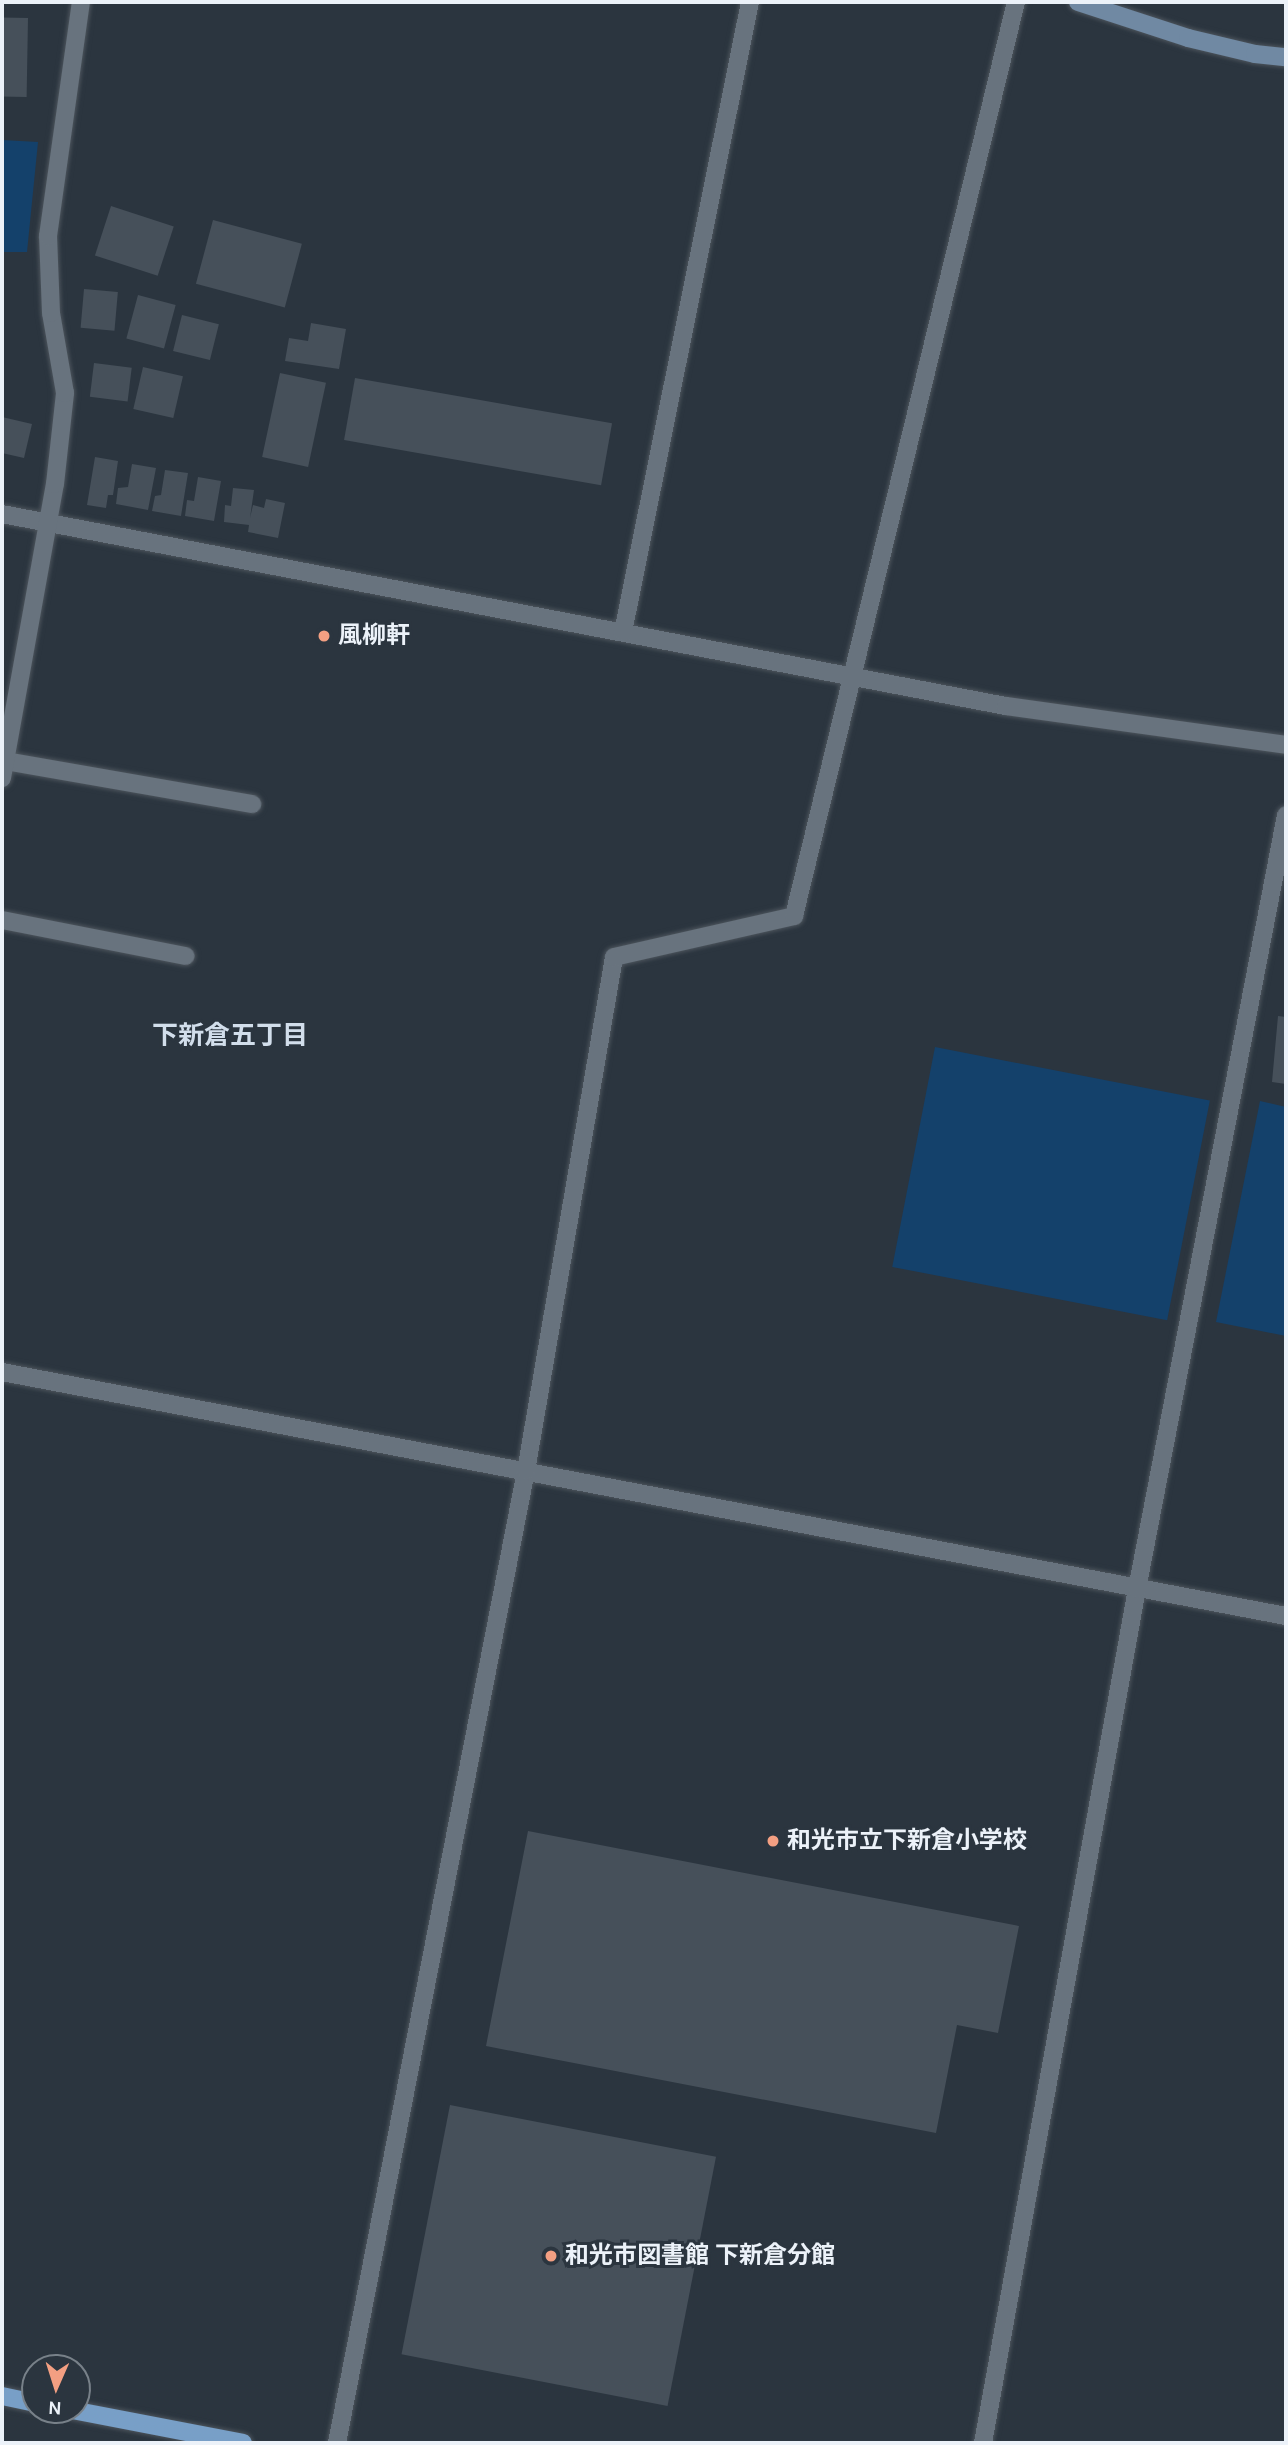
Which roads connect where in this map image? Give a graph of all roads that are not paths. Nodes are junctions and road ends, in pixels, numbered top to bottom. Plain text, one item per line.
1 (81, 2) edge
2 (750, 2) edge
3 (1016, 2) edge
4 (1079, 2) edge
5 (1286, 57) edge
6 (2, 514) edge
7 (47, 522) junction
8 (623, 632) junction
9 (851, 674) junction
10 (1286, 745) edge
11 (4, 769) edge
12 (252, 804) dead end
13 (1286, 815) edge
14 (2, 920) edge
15 (185, 956) dead end
16 (2, 1372) edge
17 (526, 1471) junction
18 (1137, 1589) junction
19 (1286, 1616) edge
20 (2, 2396) edge
21 (21, 2400) edge
22 (91, 2414) edge
23 (243, 2443) edge
24 (337, 2443) edge
25 (983, 2443) edge

1 - 7 street
2 - 8 street
3 - 9 street
4 - 5 street
6 - 7 street
7 - 8 street
7 - 11 street
8 - 9 street
9 - 10 street
9 - 17 street
11 - 12 street
13 - 18 street
14 - 15 street
16 - 17 street
17 - 18 street
17 - 24 street
18 - 19 street
18 - 25 street
20 - 21 main road
22 - 23 main road

